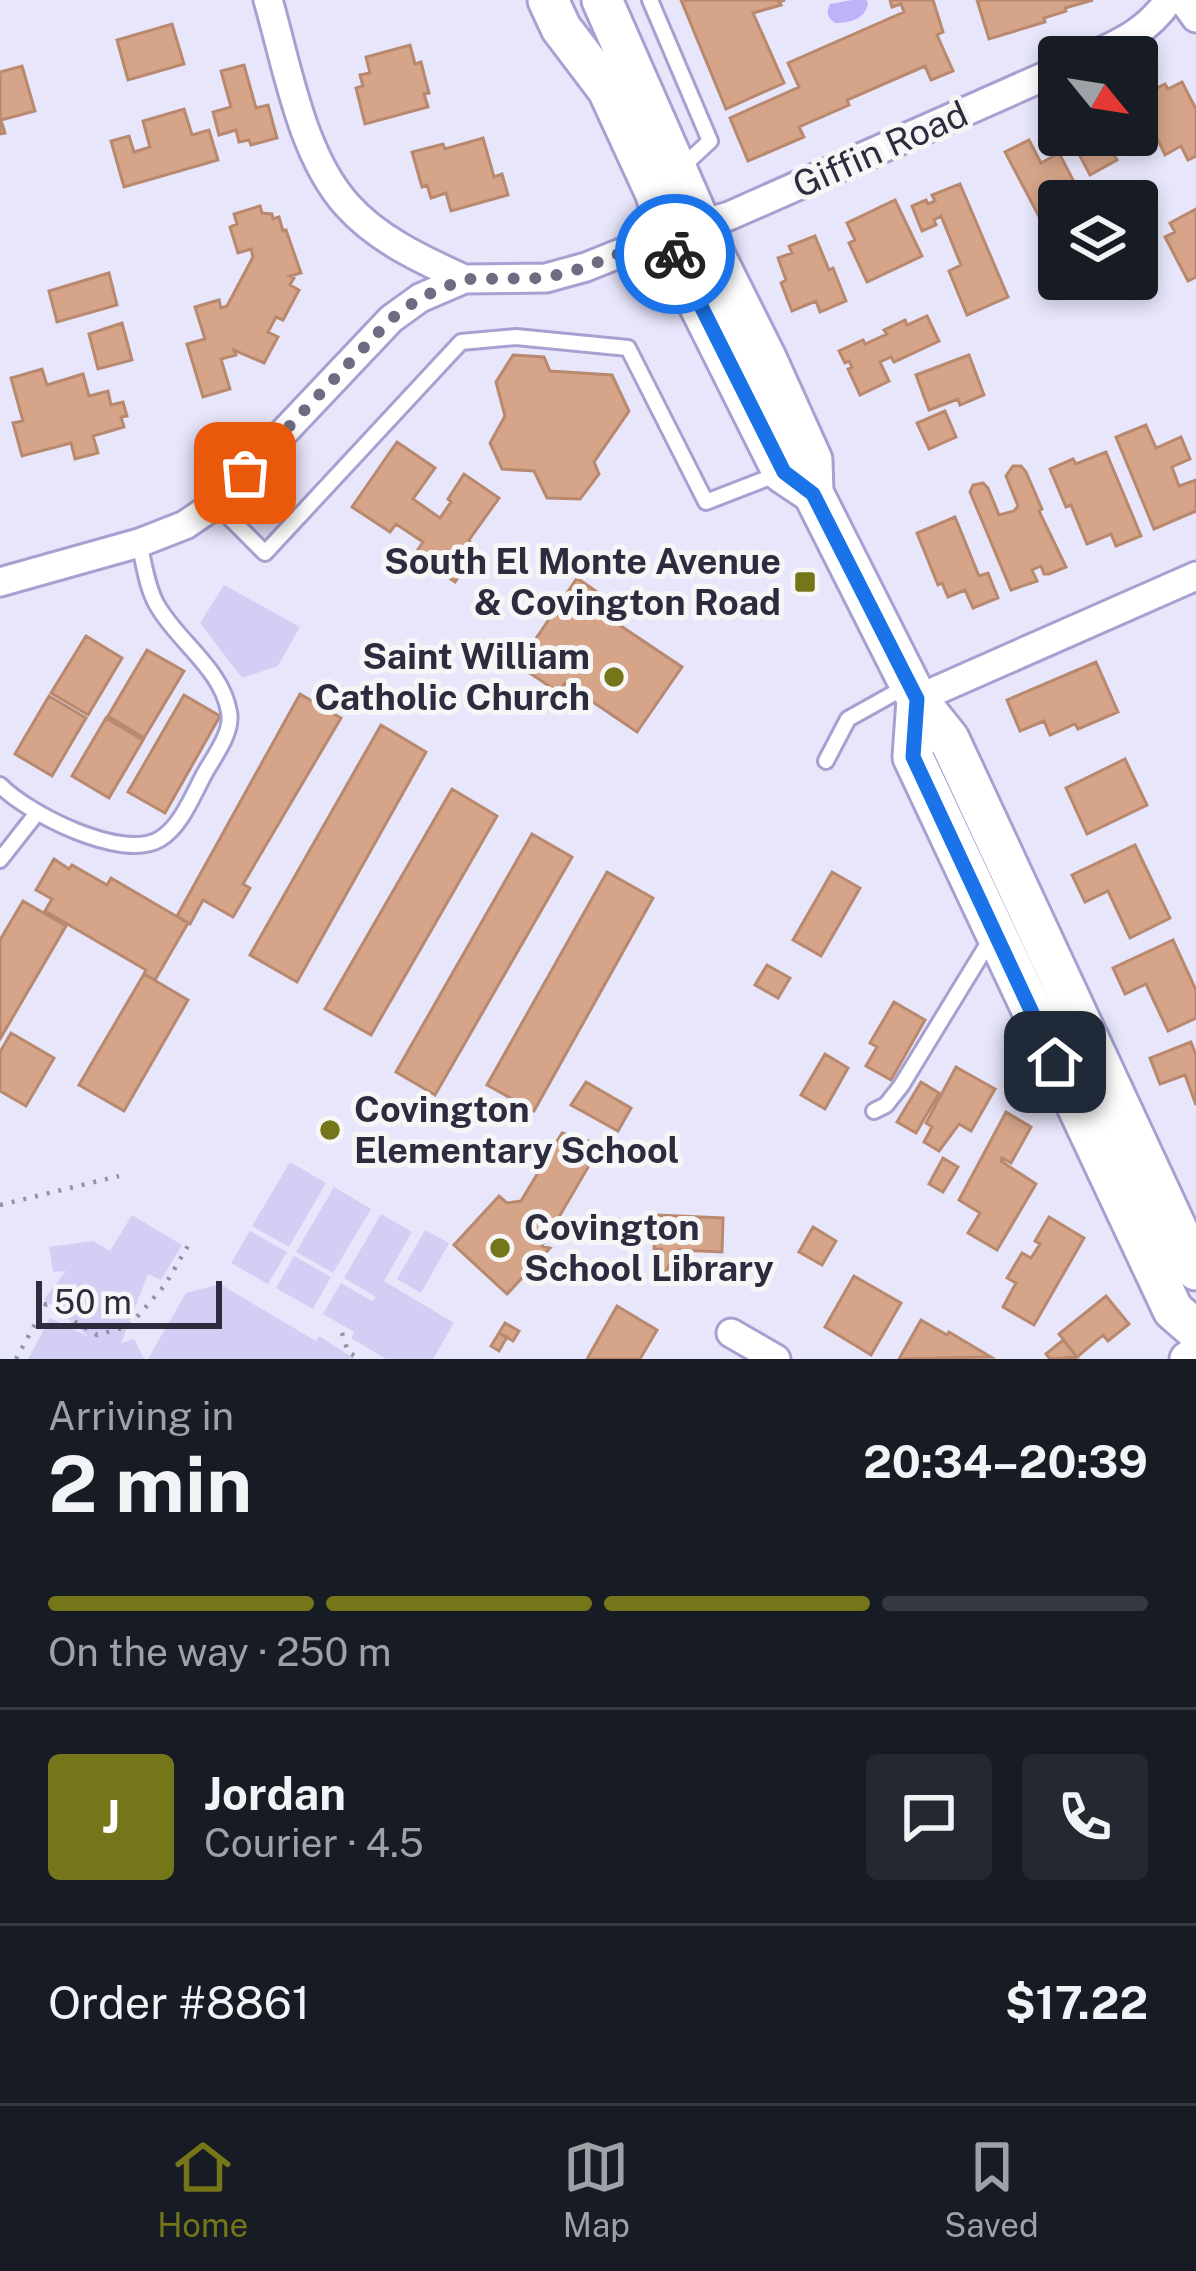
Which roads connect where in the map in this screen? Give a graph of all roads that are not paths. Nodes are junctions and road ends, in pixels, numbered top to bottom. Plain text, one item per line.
1 (268, 0) edge
2 (548, 0) edge
3 (602, 0) edge
4 (650, 0) edge
5 (1169, 0) edge
6 (1183, 0) edge
7 (1196, 18) edge
8 (1133, 36) edge
9 (1038, 79) edge
10 (679, 171) junction
11 (684, 229) junction
12 (464, 279) junction
13 (803, 475) junction
14 (216, 504) junction
15 (139, 543) junction
16 (1196, 576) edge
17 (0, 582) edge
18 (914, 692) junction
19 (826, 761) dead end
20 (2, 791) edge
21 (37, 813) junction
22 (0, 860) edge
23 (994, 932) junction
24 (874, 1111) dead end
25 (1196, 1270) edge
26 (1196, 1330) edge
27 (731, 1333) dead end
28 (1196, 1353) edge
29 (776, 1359) edge
30 (1187, 1359) edge

1 - 12 street
2 - 11 main road
3 - 10 main road
4 - 10 lane
5 - 8 street
6 - 7 street
9 - 11 street, Giffin Road
10 - 11 main road
11 - 12 street, Giffin Road
11 - 13 main road
12 - 14 street
13 - 14 lane
13 - 18 main road
14 - 15 street
15 - 17 street
15 - 21 lane
16 - 18 street
18 - 19 lane
18 - 23 main road
18 - 25 main road
20 - 21 lane
21 - 22 lane
23 - 24 lane
23 - 26 main road
27 - 29 street
28 - 30 street

